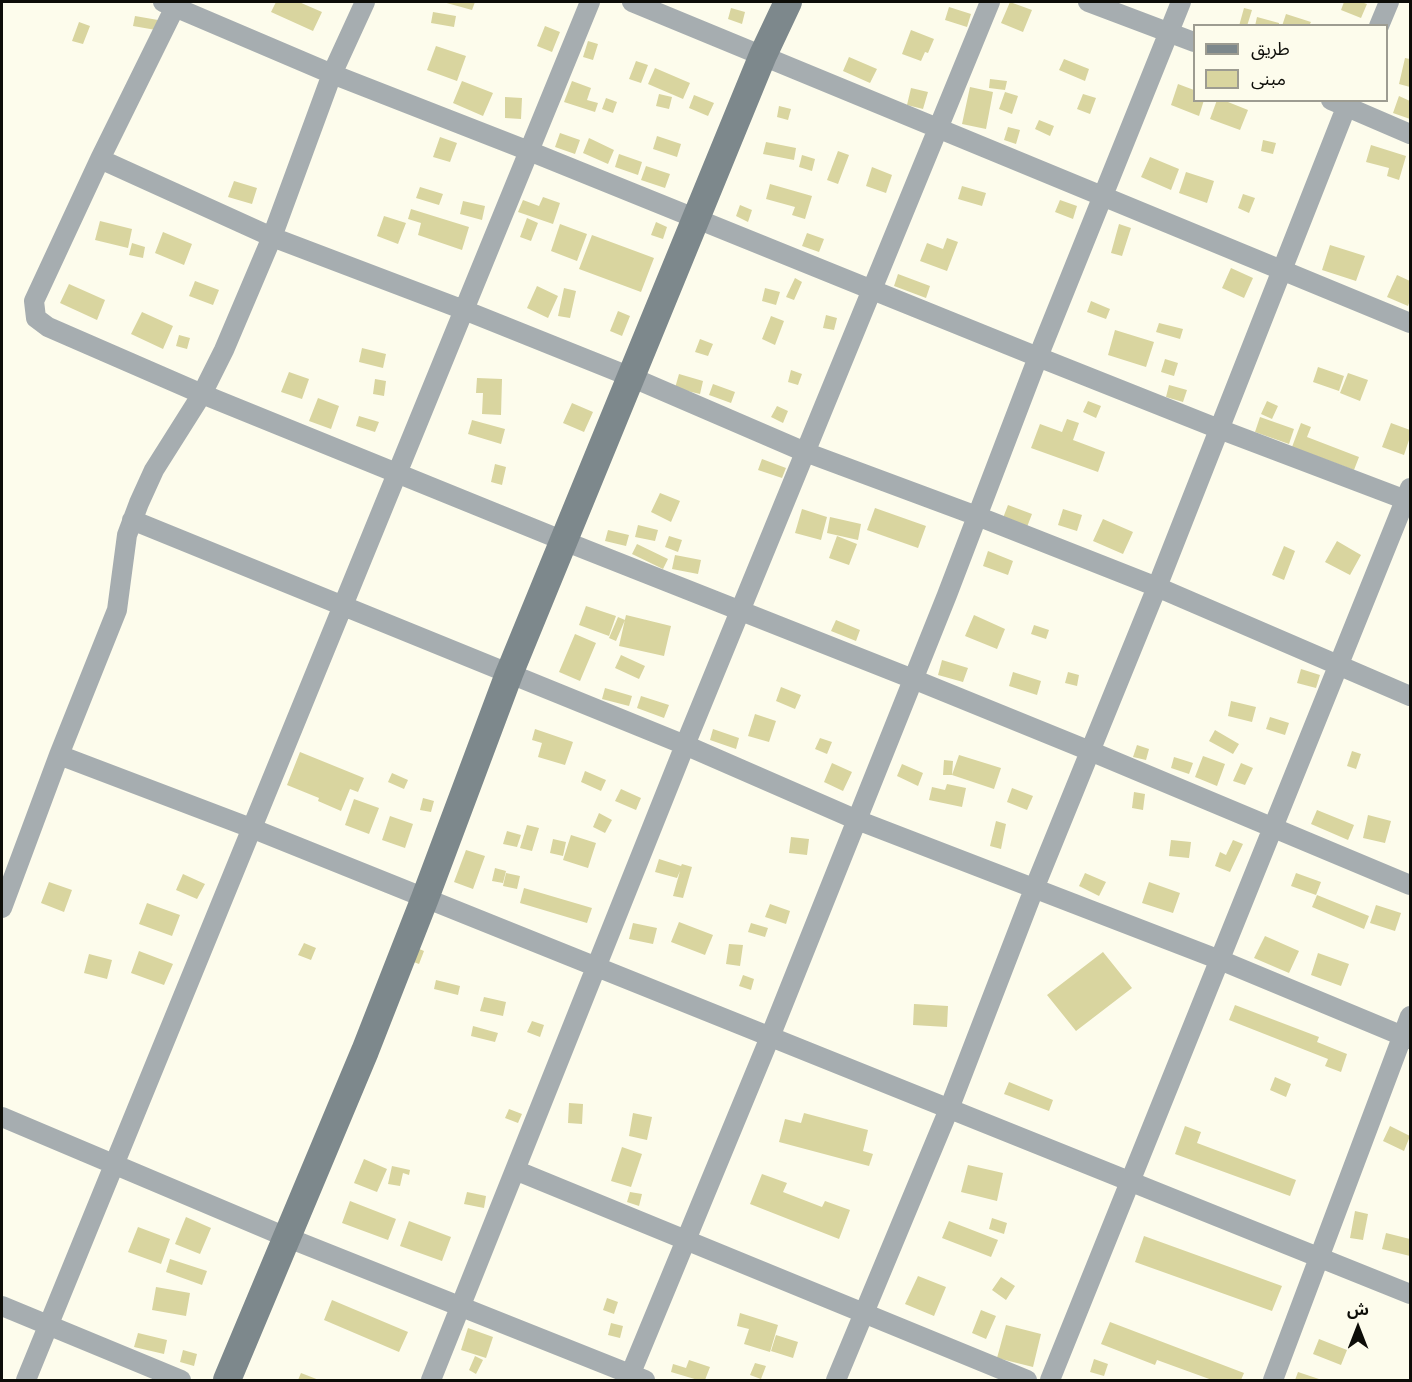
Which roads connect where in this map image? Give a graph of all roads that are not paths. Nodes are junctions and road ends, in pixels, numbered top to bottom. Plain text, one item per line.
1 (365, 2) edge
2 (590, 2) edge
3 (632, 2) edge
4 (788, 2) edge
5 (990, 2) edge
6 (1088, 2) edge
7 (1180, 2) edge
8 (1389, 2) edge
9 (169, 4) edge
10 (1380, 24) edge
11 (1168, 31) junction
12 (1193, 42) edge
13 (764, 55) junction
14 (332, 75) junction
15 (1342, 103) edge
16 (938, 128) junction
17 (1410, 134) edge
18 (529, 151) junction
19 (100, 159) junction
20 (1103, 196) junction
21 (697, 219) junction
22 (272, 237) junction
23 (1282, 270) junction
24 (872, 291) junction
25 (464, 310) junction
26 (1410, 323) edge
27 (1038, 357) junction
28 (631, 376) junction
29 (202, 394) junction
30 (1219, 429) junction
31 (806, 452) junction
32 (397, 473) junction
33 (1408, 494) edge
34 (977, 516) junction
35 (132, 520) junction
36 (564, 541) junction
37 (1157, 587) junction
38 (342, 606) junction
39 (740, 610) junction
40 (1339, 665) junction
41 (509, 674) junction
42 (913, 679) junction
43 (1410, 696) edge
44 (685, 745) junction
45 (1090, 751) junction
46 (59, 755) junction
47 (857, 820) junction
48 (251, 828) junction
49 (1273, 828) junction
50 (1410, 885) edge
51 (1034, 889) junction
52 (425, 898) junction
53 (2, 908) edge
54 (1220, 960) junction
55 (596, 967) junction
56 (1410, 1016) edge
57 (770, 1037) junction
58 (1407, 1037) edge
59 (949, 1109) junction
60 (2, 1117) edge
61 (114, 1165) junction
62 (514, 1170) junction
63 (1131, 1182) junction
64 (286, 1237) junction
65 (686, 1240) junction
66 (1319, 1257) junction
67 (1410, 1294) edge
68 (2, 1306) edge
69 (460, 1306) junction
70 (864, 1314) junction
71 (48, 1325) junction
72 (635, 1379) edge
73 (26, 1380) edge
74 (181, 1380) edge
75 (227, 1380) edge
76 (430, 1380) edge
77 (836, 1380) edge
78 (1027, 1380) edge
79 (1050, 1380) edge
80 (1273, 1380) edge

1 - 14 street
2 - 18 street
3 - 13 street
4 - 13 main road
5 - 16 street
6 - 11 street
7 - 11 street
8 - 10 street
9 - 14 street
9 - 19 street
11 - 12 street
11 - 20 street
13 - 16 street
13 - 21 main road
14 - 18 street
14 - 22 street
15 - 17 street
15 - 23 street
16 - 20 street
16 - 24 street
18 - 21 street
18 - 25 street
19 - 22 street
19 - 29 street
20 - 23 street
20 - 27 street
21 - 24 street
21 - 28 main road
22 - 25 street
22 - 29 street
23 - 26 street
23 - 30 street
24 - 27 street
24 - 31 street
25 - 28 street
25 - 32 street
27 - 30 street
27 - 34 street
28 - 31 street
28 - 36 main road
29 - 32 street
29 - 35 street
30 - 33 street
30 - 37 street
31 - 34 street
31 - 39 street
32 - 36 street
32 - 38 street
33 - 40 street
34 - 37 street
34 - 42 street
35 - 38 street
35 - 46 street
36 - 39 street
36 - 41 main road
37 - 40 street
37 - 45 street
38 - 41 street
38 - 48 street
39 - 42 street
39 - 44 street
40 - 43 street
40 - 49 street
41 - 44 street
41 - 52 main road
42 - 45 street
42 - 47 street
44 - 47 street
44 - 55 street
45 - 49 street
45 - 51 street
46 - 48 street
46 - 53 street
47 - 51 street
47 - 57 street
48 - 52 street
48 - 61 street
49 - 50 street
49 - 54 street
51 - 54 street
51 - 59 street
52 - 55 street
52 - 64 main road
54 - 58 street
54 - 63 street
55 - 57 street
55 - 62 street
56 - 58 street
57 - 59 street
57 - 65 street
58 - 66 street
59 - 63 street
59 - 70 street
60 - 61 street
61 - 64 street
61 - 71 street
62 - 65 street
62 - 69 street
63 - 66 street
63 - 79 street
64 - 69 street
64 - 75 main road
65 - 70 street
65 - 72 street
66 - 67 street
66 - 80 street
68 - 71 street
69 - 72 street
69 - 76 street
70 - 77 street
70 - 78 street
71 - 73 street
71 - 74 street

